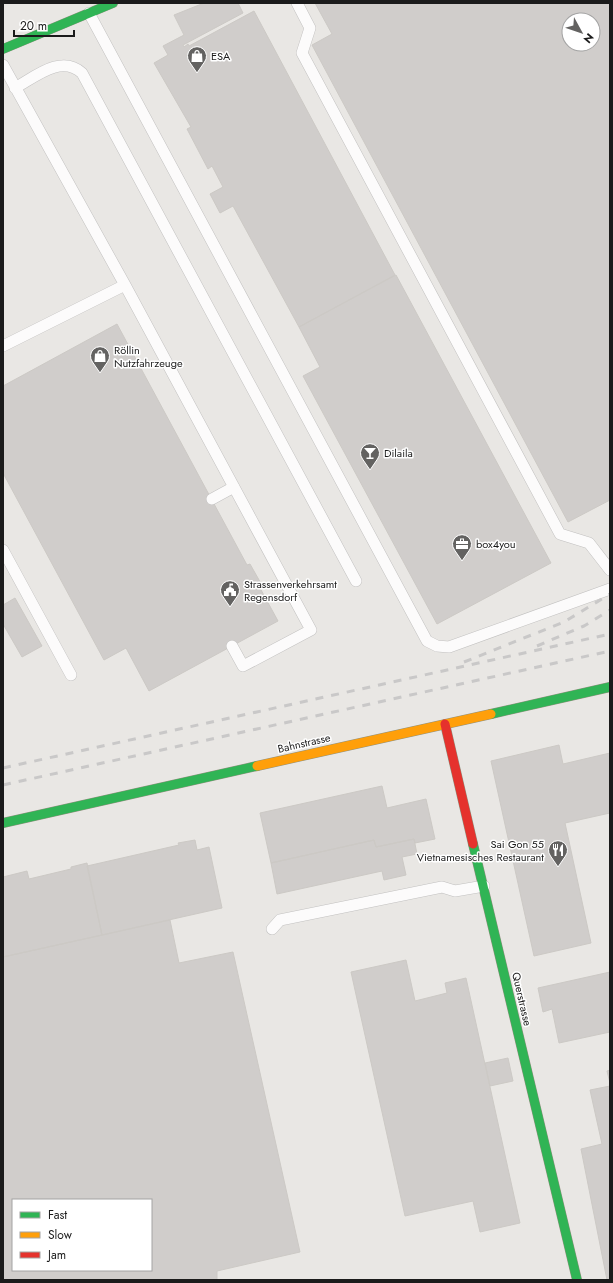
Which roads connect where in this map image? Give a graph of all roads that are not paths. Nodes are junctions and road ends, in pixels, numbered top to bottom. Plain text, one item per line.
1 (113, 3) edge
2 (297, 3) edge
3 (89, 13) junction
4 (3, 49) edge
5 (3, 66) edge
6 (15, 88) junction
7 (125, 286) junction
8 (3, 346) edge
9 (234, 487) junction
10 (212, 499) dead end
11 (3, 550) edge
12 (610, 570) edge
13 (356, 581) dead end
14 (610, 589) edge
15 (232, 646) dead end
16 (71, 675) dead end
17 (610, 688) edge
18 (445, 724) junction
19 (3, 823) edge
20 (484, 886) junction
21 (272, 929) dead end
22 (577, 1280) edge

1 - 3 street
2 - 12 lane
3 - 4 street
3 - 14 lane
5 - 6 lane
6 - 7 lane
6 - 13 lane
7 - 8 lane
7 - 9 lane
9 - 10 lane
9 - 15 lane
11 - 16 lane
17 - 18 street, Bahnstrasse
18 - 19 street, Bahnstrasse
18 - 20 street, Querstrasse
20 - 21 lane
20 - 22 street, Querstrasse

